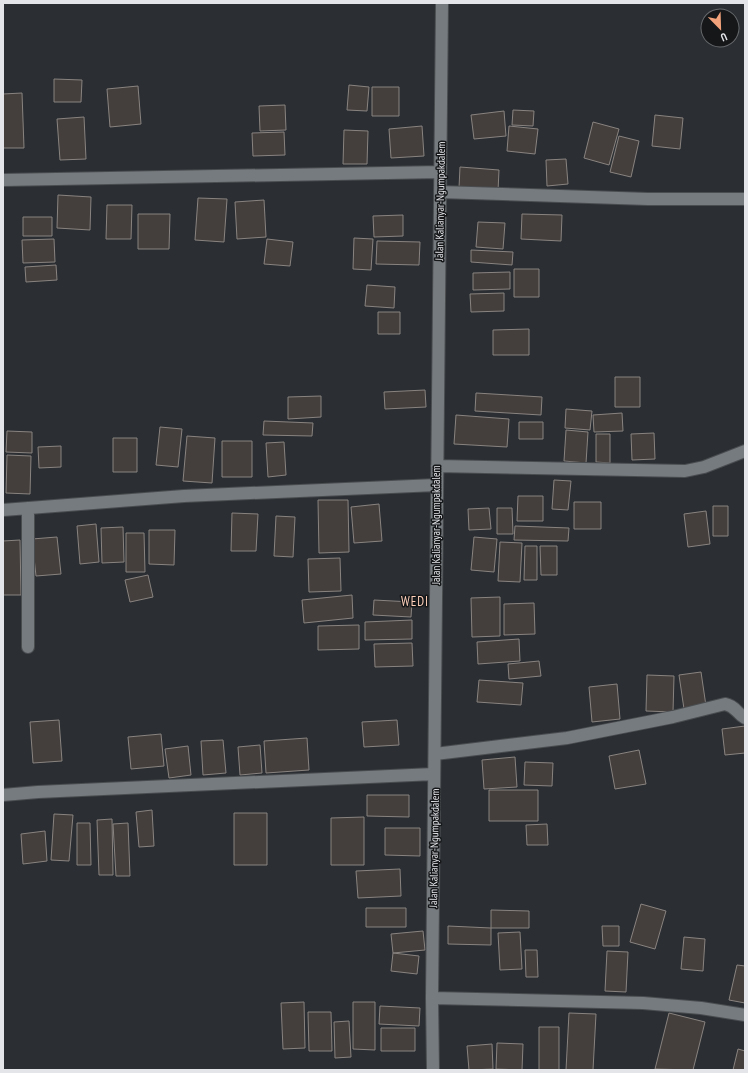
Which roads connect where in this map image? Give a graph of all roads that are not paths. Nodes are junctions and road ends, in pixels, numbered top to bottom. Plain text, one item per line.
1 (442, 3) edge
2 (440, 172) junction
3 (3, 180) edge
4 (440, 192) junction
5 (745, 198) edge
6 (745, 451) edge
7 (437, 466) junction
8 (436, 485) junction
9 (28, 508) junction
10 (3, 510) edge
11 (28, 647) dead end
12 (745, 718) edge
13 (435, 754) junction
14 (434, 774) junction
15 (3, 795) edge
16 (432, 998) junction
17 (745, 1016) edge
18 (433, 1070) edge

1 - 2 street, Jalan Kalianyar-Ngumpakdalem
2 - 3 street
2 - 4 street, Jalan Kalianyar-Ngumpakdalem
4 - 5 street
4 - 7 street, Jalan Kalianyar-Ngumpakdalem
6 - 7 street
7 - 8 street, Jalan Kalianyar-Ngumpakdalem
8 - 9 street
8 - 13 street, Jalan Kalianyar-Ngumpakdalem
9 - 10 street
9 - 11 street
12 - 13 street
13 - 14 street, Jalan Kalianyar-Ngumpakdalem
14 - 15 street
14 - 16 street, Jalan Kalianyar-Ngumpakdalem
16 - 17 street
16 - 18 street, Jalan Kalianyar-Ngumpakdalem

